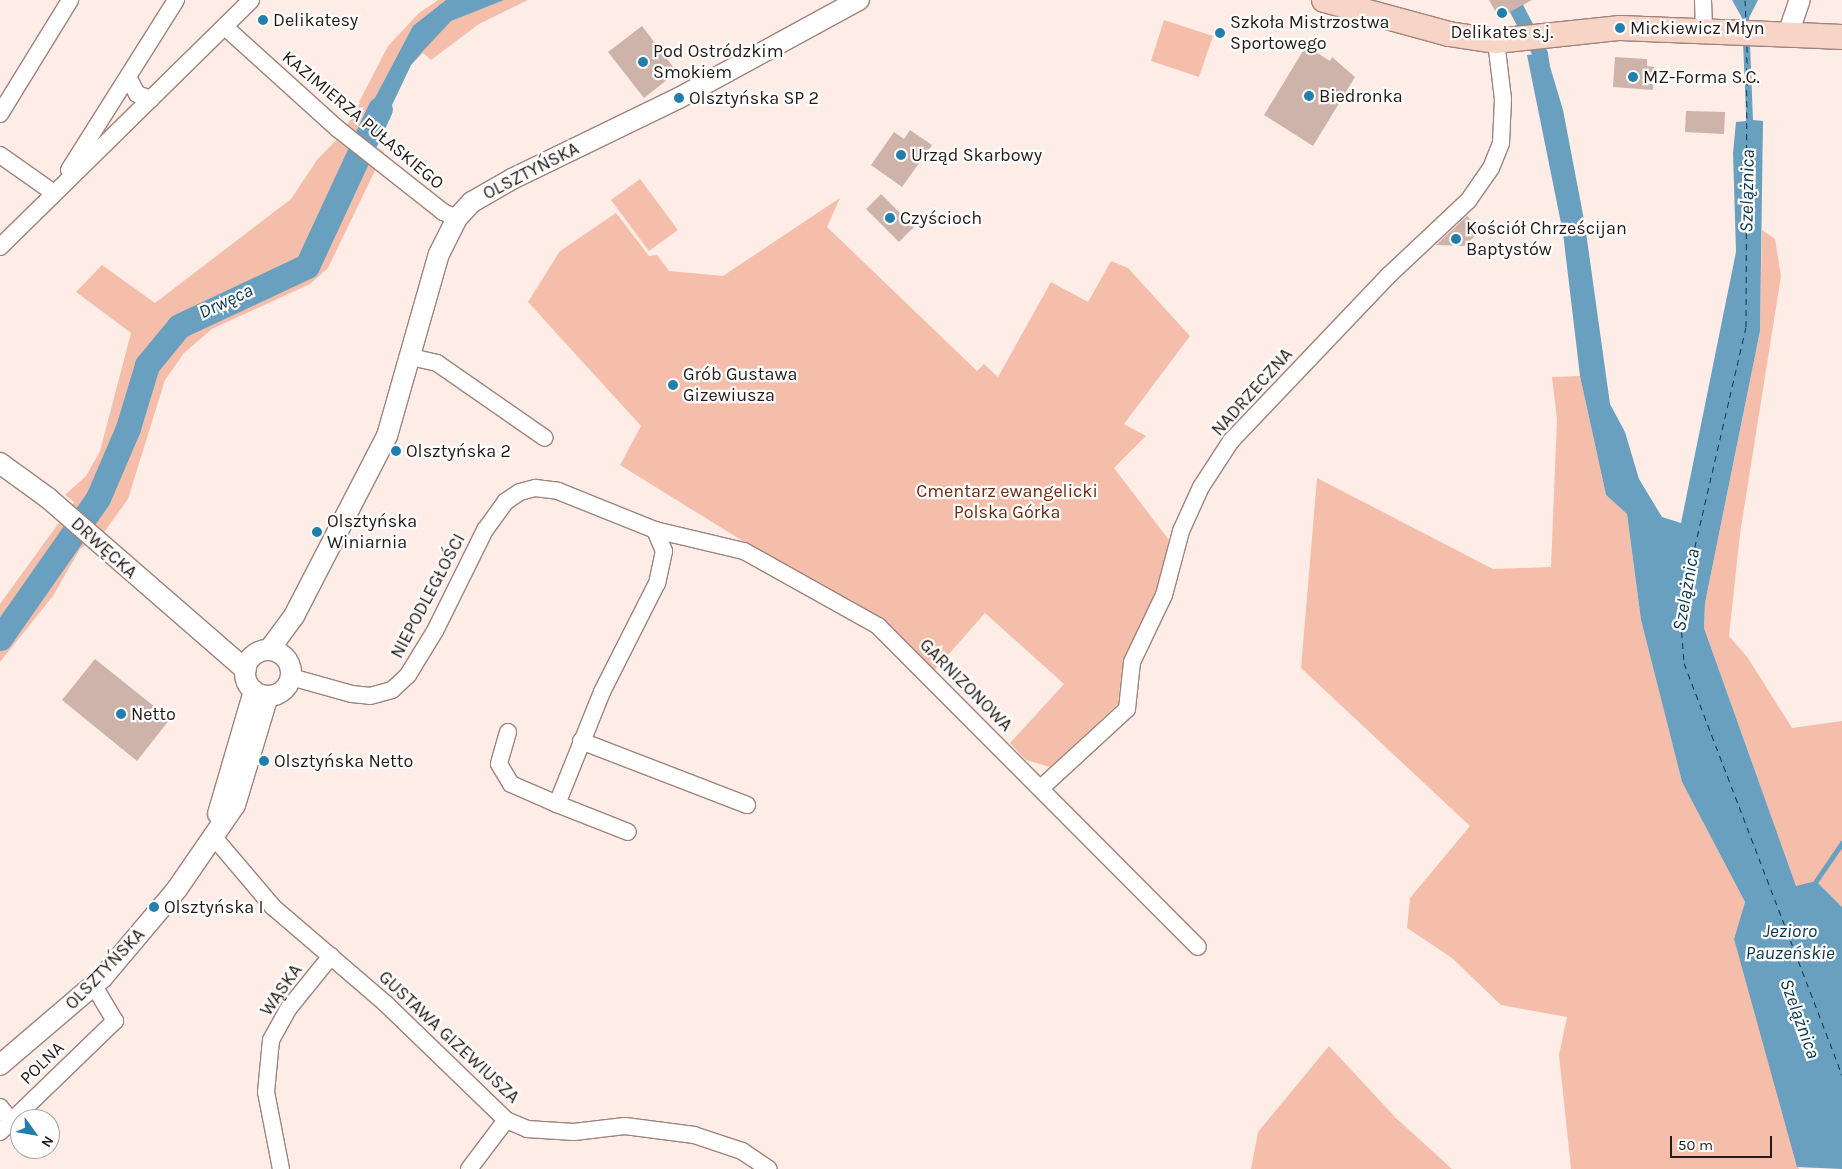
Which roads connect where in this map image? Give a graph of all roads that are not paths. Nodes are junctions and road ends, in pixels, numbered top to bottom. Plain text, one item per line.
1 (70, 0) edge
2 (176, 0) edge
3 (251, 0) edge
4 (859, 0) edge
5 (1704, 0) edge
6 (1800, 0) edge
7 (1333, 1) edge
8 (225, 27) junction
9 (1709, 30) junction
10 (1779, 33) junction
11 (1842, 36) edge
12 (1496, 41) junction
13 (128, 77) junction
14 (151, 99) junction
15 (0, 114) edge
16 (0, 156) edge
17 (54, 193) junction
18 (458, 218) junction
19 (0, 247) edge
20 (411, 357) junction
21 (545, 438) dead end
22 (0, 463) edge
23 (586, 501) joint
24 (655, 530) junction
25 (263, 659) junction
26 (291, 677) junction
27 (261, 693) junction
28 (508, 732) dead end
29 (581, 741) junction
30 (1041, 788) junction
31 (557, 804) junction
32 (747, 804) dead end
33 (628, 832) dead end
34 (212, 835) junction
35 (1198, 947) dead end
36 (330, 956) junction
37 (94, 986) junction
38 (0, 1065) edge
39 (0, 1107) edge
40 (506, 1120) junction
41 (5, 1126) edge
42 (281, 1169) edge
43 (469, 1169) edge
44 (769, 1169) edge

1 - 15 street
2 - 13 street
3 - 8 street
4 - 18 street, OLSZTYŃSKA
5 - 9 street
6 - 10 street
7 - 12 main road
8 - 14 street
8 - 18 street, KAZIMIERZA PUŁASKIEGO
9 - 10 main road
9 - 12 main road
10 - 11 main road
12 - 30 street, NADRZECZNA
13 - 14 street
13 - 17 street
14 - 17 street
16 - 17 street
17 - 19 street
18 - 20 street, OLSZTYŃSKA
20 - 21 street
20 - 25 street, OLSZTYŃSKA
22 - 25 street, DRWĘCKA
23 - 24 street, GARNIZONOWA
23 - 26 street, NIEPODLEGŁOŚCI
24 - 29 street
24 - 30 street, GARNIZONOWA
25 - 26 street
25 - 27 street
26 - 27 street
27 - 34 street, OLSZTYŃSKA
28 - 31 street
29 - 31 street
29 - 32 street
30 - 35 street, GARNIZONOWA
31 - 33 street
34 - 36 street, GUSTAWA GIZEWIUSZA
34 - 37 street, OLSZTYŃSKA
36 - 40 street, GUSTAWA GIZEWIUSZA
36 - 42 street, WĄSKA
37 - 38 street, OLSZTYŃSKA
37 - 41 street, POLNA
39 - 41 street, POLNA
40 - 43 street
40 - 44 street, GUSTAWA GIZEWIUSZA

